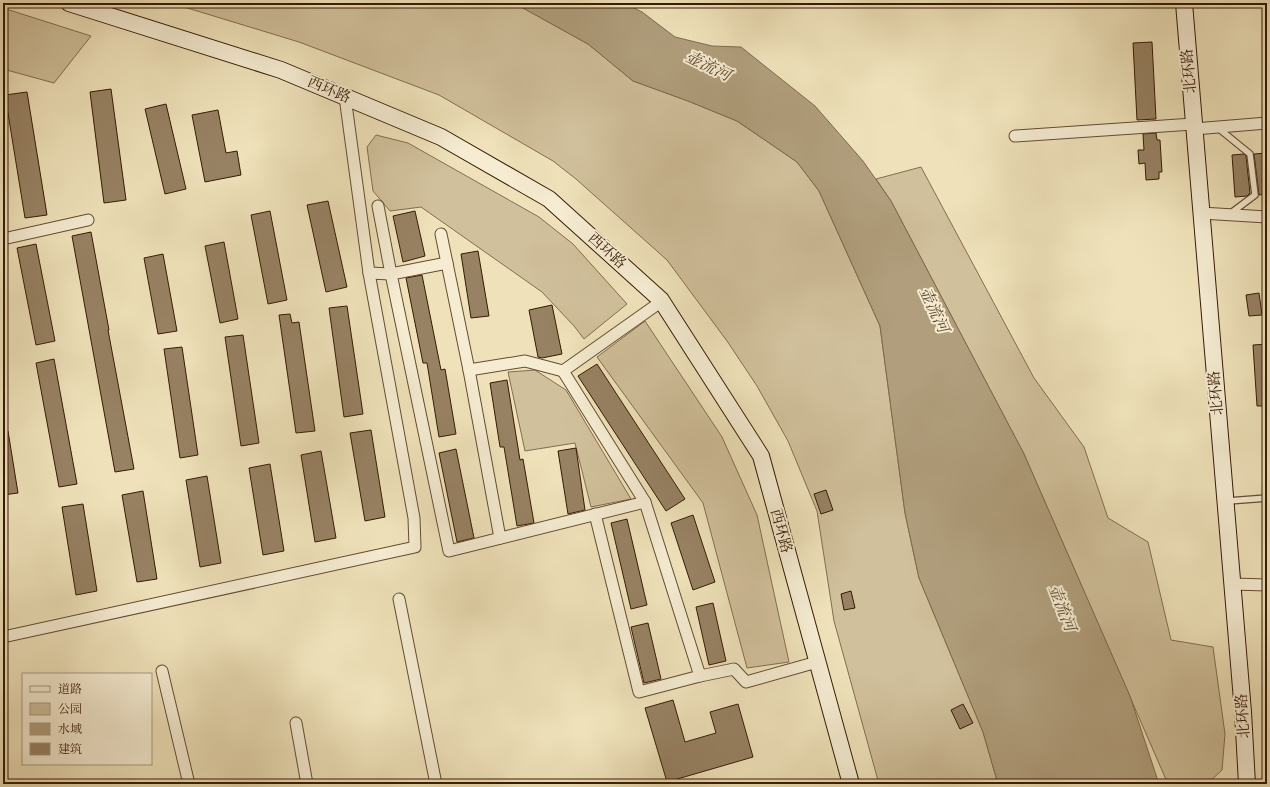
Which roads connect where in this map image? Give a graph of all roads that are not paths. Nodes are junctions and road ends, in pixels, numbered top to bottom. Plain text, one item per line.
1 (69, 3) edge
2 (1184, 3) edge
3 (345, 97) junction
4 (1267, 123) edge
5 (1193, 127) junction
6 (1217, 127) junction
7 (1015, 136) dead end
8 (378, 206) dead end
9 (1201, 213) junction
10 (1229, 215) junction
11 (1267, 217) edge
12 (88, 220) dead end
13 (441, 234) dead end
14 (3, 239) edge
15 (447, 263) junction
16 (369, 273) junction
17 (391, 274) junction
18 (662, 301) junction
19 (469, 370) junction
20 (563, 371) junction
21 (1267, 498) edge
22 (1225, 501) junction
23 (645, 502) junction
24 (595, 514) junction
25 (500, 538) junction
26 (1232, 584) junction
27 (1267, 585) edge
28 (399, 599) dead end
29 (3, 637) edge
30 (817, 662) junction
31 (162, 671) dead end
32 (700, 676) junction
33 (296, 723) dead end
34 (189, 784) edge
35 (307, 784) edge
36 (436, 784) edge
37 (851, 784) edge
38 (1247, 784) edge

1 - 3 main road, 西环路
2 - 5 main road, 北环路
3 - 16 street
3 - 18 main road, 西环路
4 - 6 street
5 - 6 street
5 - 7 street
5 - 9 main road, 北环路
6 - 10 lane
8 - 17 street
9 - 10 street
9 - 22 main road, 北环路
10 - 11 street
12 - 14 street
13 - 15 street
15 - 17 street
15 - 19 street
16 - 17 street
16 - 29 street
17 - 25 street
18 - 20 street
18 - 30 main road, 西环路
19 - 20 street
19 - 25 street
20 - 23 street
21 - 22 lane
22 - 26 main road, 北环路
23 - 24 street
23 - 32 street
24 - 25 street
24 - 32 street
26 - 27 street
26 - 38 main road, 北环路
28 - 36 street
30 - 32 street
30 - 37 main road, 西环路
31 - 34 street
33 - 35 street

